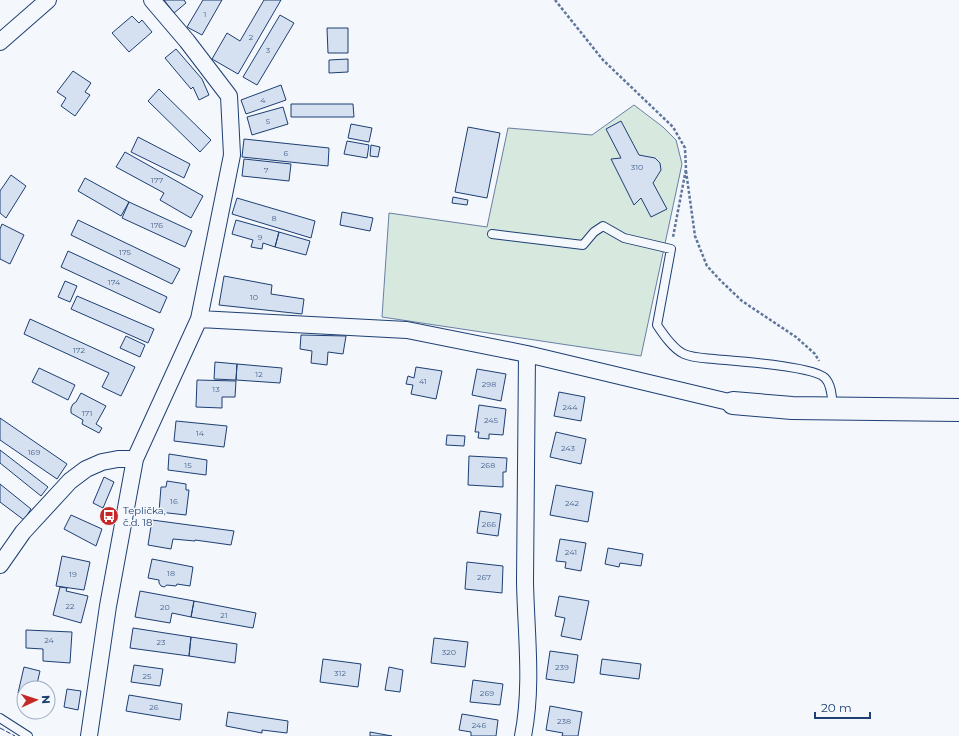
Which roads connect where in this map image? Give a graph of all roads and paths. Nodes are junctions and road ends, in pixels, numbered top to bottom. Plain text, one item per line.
1 (48, 0) edge
2 (152, 0) edge
3 (555, 0) edge
4 (0, 42) edge
5 (686, 169) junction
6 (492, 234) dead end
7 (671, 249) junction
8 (199, 319) junction
9 (527, 354) junction
10 (826, 378) junction
11 (733, 403) joint
12 (833, 408) junction
13 (959, 410) edge
14 (135, 459) junction
15 (0, 564) edge
16 (0, 718) edge
17 (28, 736) edge
18 (89, 736) edge
19 (523, 736) edge

1 - 4 street
2 - 8 street
3 - 5 path
5 - 7 path
5 - 10 path
6 - 7 lane
7 - 10 lane
8 - 9 street
8 - 14 street
9 - 11 street
9 - 19 street
10 - 12 lane
11 - 12 street
12 - 13 street
14 - 15 street
14 - 18 street
16 - 17 lane

